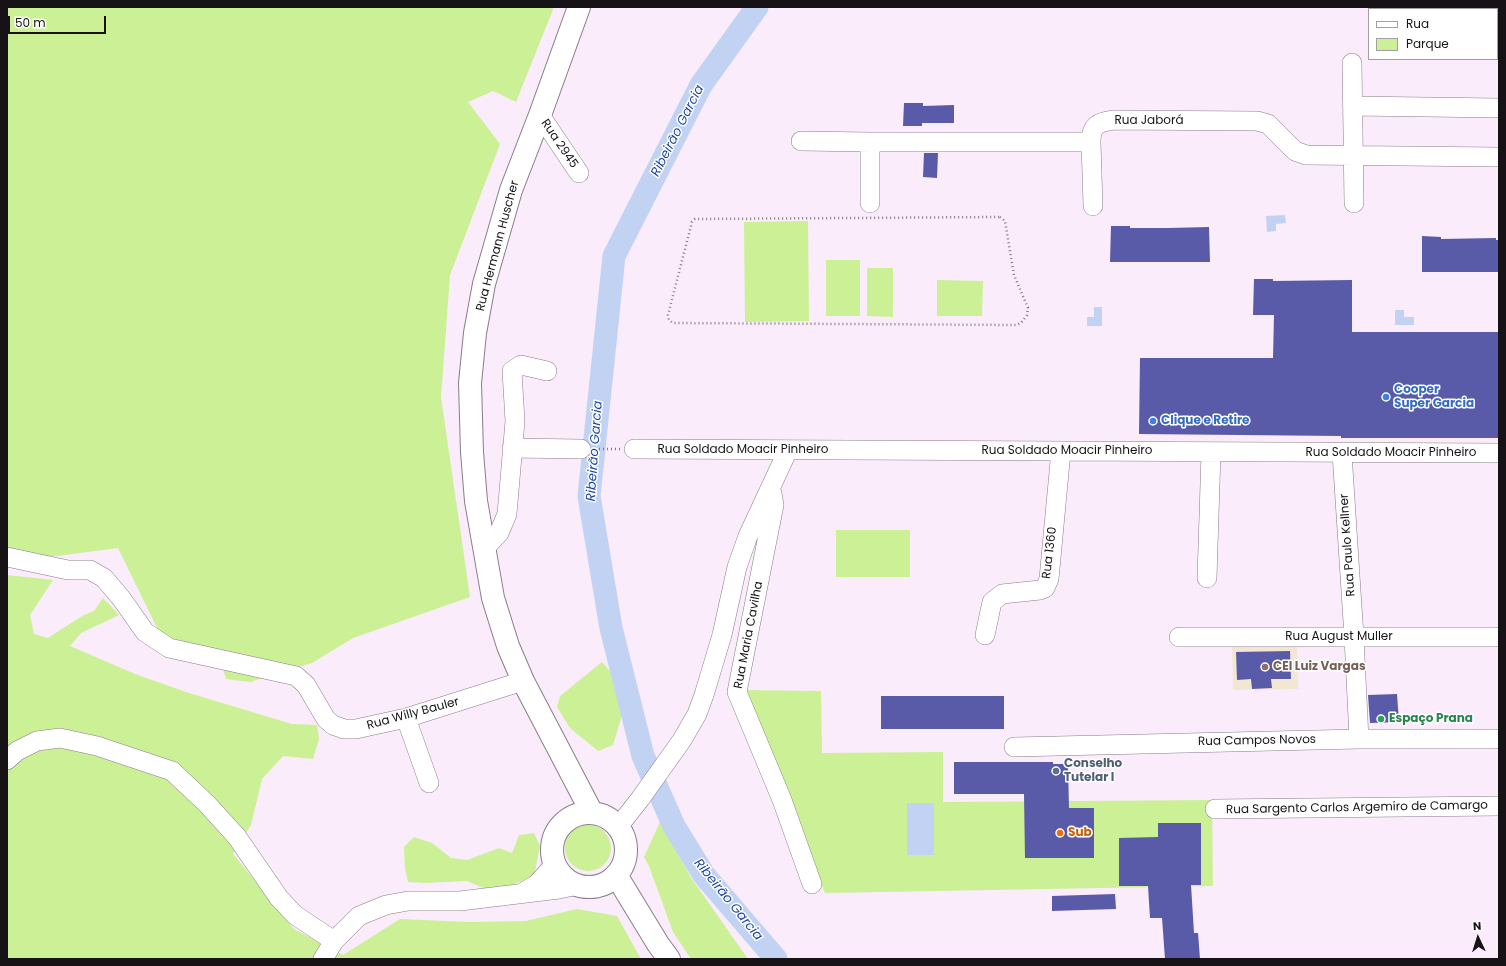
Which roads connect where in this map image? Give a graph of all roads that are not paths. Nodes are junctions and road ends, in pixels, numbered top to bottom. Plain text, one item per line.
1 (579, 7) edge
2 (1352, 63) dead end
3 (1353, 106) junction
4 (1499, 108) edge
5 (540, 115) junction
6 (801, 140) dead end
7 (870, 142) junction
8 (1091, 142) junction
9 (1354, 155) junction
10 (1499, 157) edge
11 (579, 173) dead end
12 (870, 203) dead end
13 (1354, 203) dead end
14 (1093, 206) dead end
15 (547, 371) dead end
16 (512, 448) junction
17 (581, 449) road end
18 (634, 449) road end
19 (788, 450) junction
20 (1061, 451) junction
21 (1211, 453) junction
22 (1342, 453) junction
23 (1499, 453) edge
24 (772, 487) junction
25 (484, 549) junction
26 (7, 557) edge
27 (1207, 578) dead end
28 (985, 635) dead end
29 (1179, 637) dead end
30 (1354, 637) junction
31 (1499, 637) edge
32 (523, 681) junction
33 (406, 718) junction
34 (1359, 739) junction
35 (1499, 739) edge
36 (1014, 747) dead end
37 (7, 760) edge
38 (567, 766) junction
39 (429, 783) dead end
40 (1499, 806) edge
41 (1215, 809) dead end
42 (592, 813) junction
43 (566, 820) junction
44 (618, 827) junction
45 (555, 864) junction
46 (616, 875) junction
47 (812, 884) dead end
48 (578, 885) junction
49 (521, 893) junction
50 (334, 941) junction
51 (323, 959) edge
52 (669, 959) edge

1 - 5 main road, Rua Hermann Huscher
2 - 3 street
3 - 4 street
3 - 9 street
5 - 11 street, Rua 2945
5 - 25 main road, Rua Hermann Huscher
6 - 7 street
7 - 8 street
7 - 12 street
8 - 9 street, Rua Jaborá
8 - 14 street
9 - 10 street, Rua Jaborá
9 - 13 street
15 - 16 street
16 - 17 street
16 - 25 street
18 - 19 street, Rua Soldado Moacir Pinheiro
19 - 20 street, Rua Soldado Moacir Pinheiro
19 - 24 street, Rua Maria Cavilha
20 - 21 street, Rua Soldado Moacir Pinheiro
20 - 28 street, Rua 1360
21 - 22 street, Rua Soldado Moacir Pinheiro
21 - 27 street
22 - 23 street, Rua Soldado Moacir Pinheiro
22 - 30 street, Rua Paulo Kellner
24 - 44 street
24 - 47 street, Rua Maria Cavilha
25 - 32 main road, Rua Hermann Huscher
26 - 33 street, Rua Willy Bauler
29 - 30 street, Rua August Muller
30 - 31 street, Rua August Muller
30 - 34 street, Rua Paulo Kellner
32 - 33 street, Rua Willy Bauler
32 - 38 main road, Rua Hermann Huscher
33 - 39 street
34 - 35 street, Rua Campos Novos
34 - 36 street, Rua Campos Novos
37 - 50 street
38 - 42 main road, Rua Hermann Huscher
38 - 43 main road, Rua Hermann Huscher
40 - 41 street, Rua Sargento Carlos Argemiro de Camargo
42 - 43 main road
42 - 44 main road
43 - 45 main road
44 - 46 main road
45 - 48 main road
45 - 49 street
46 - 48 main road
46 - 52 main road
48 - 49 street
49 - 50 street
50 - 51 street

